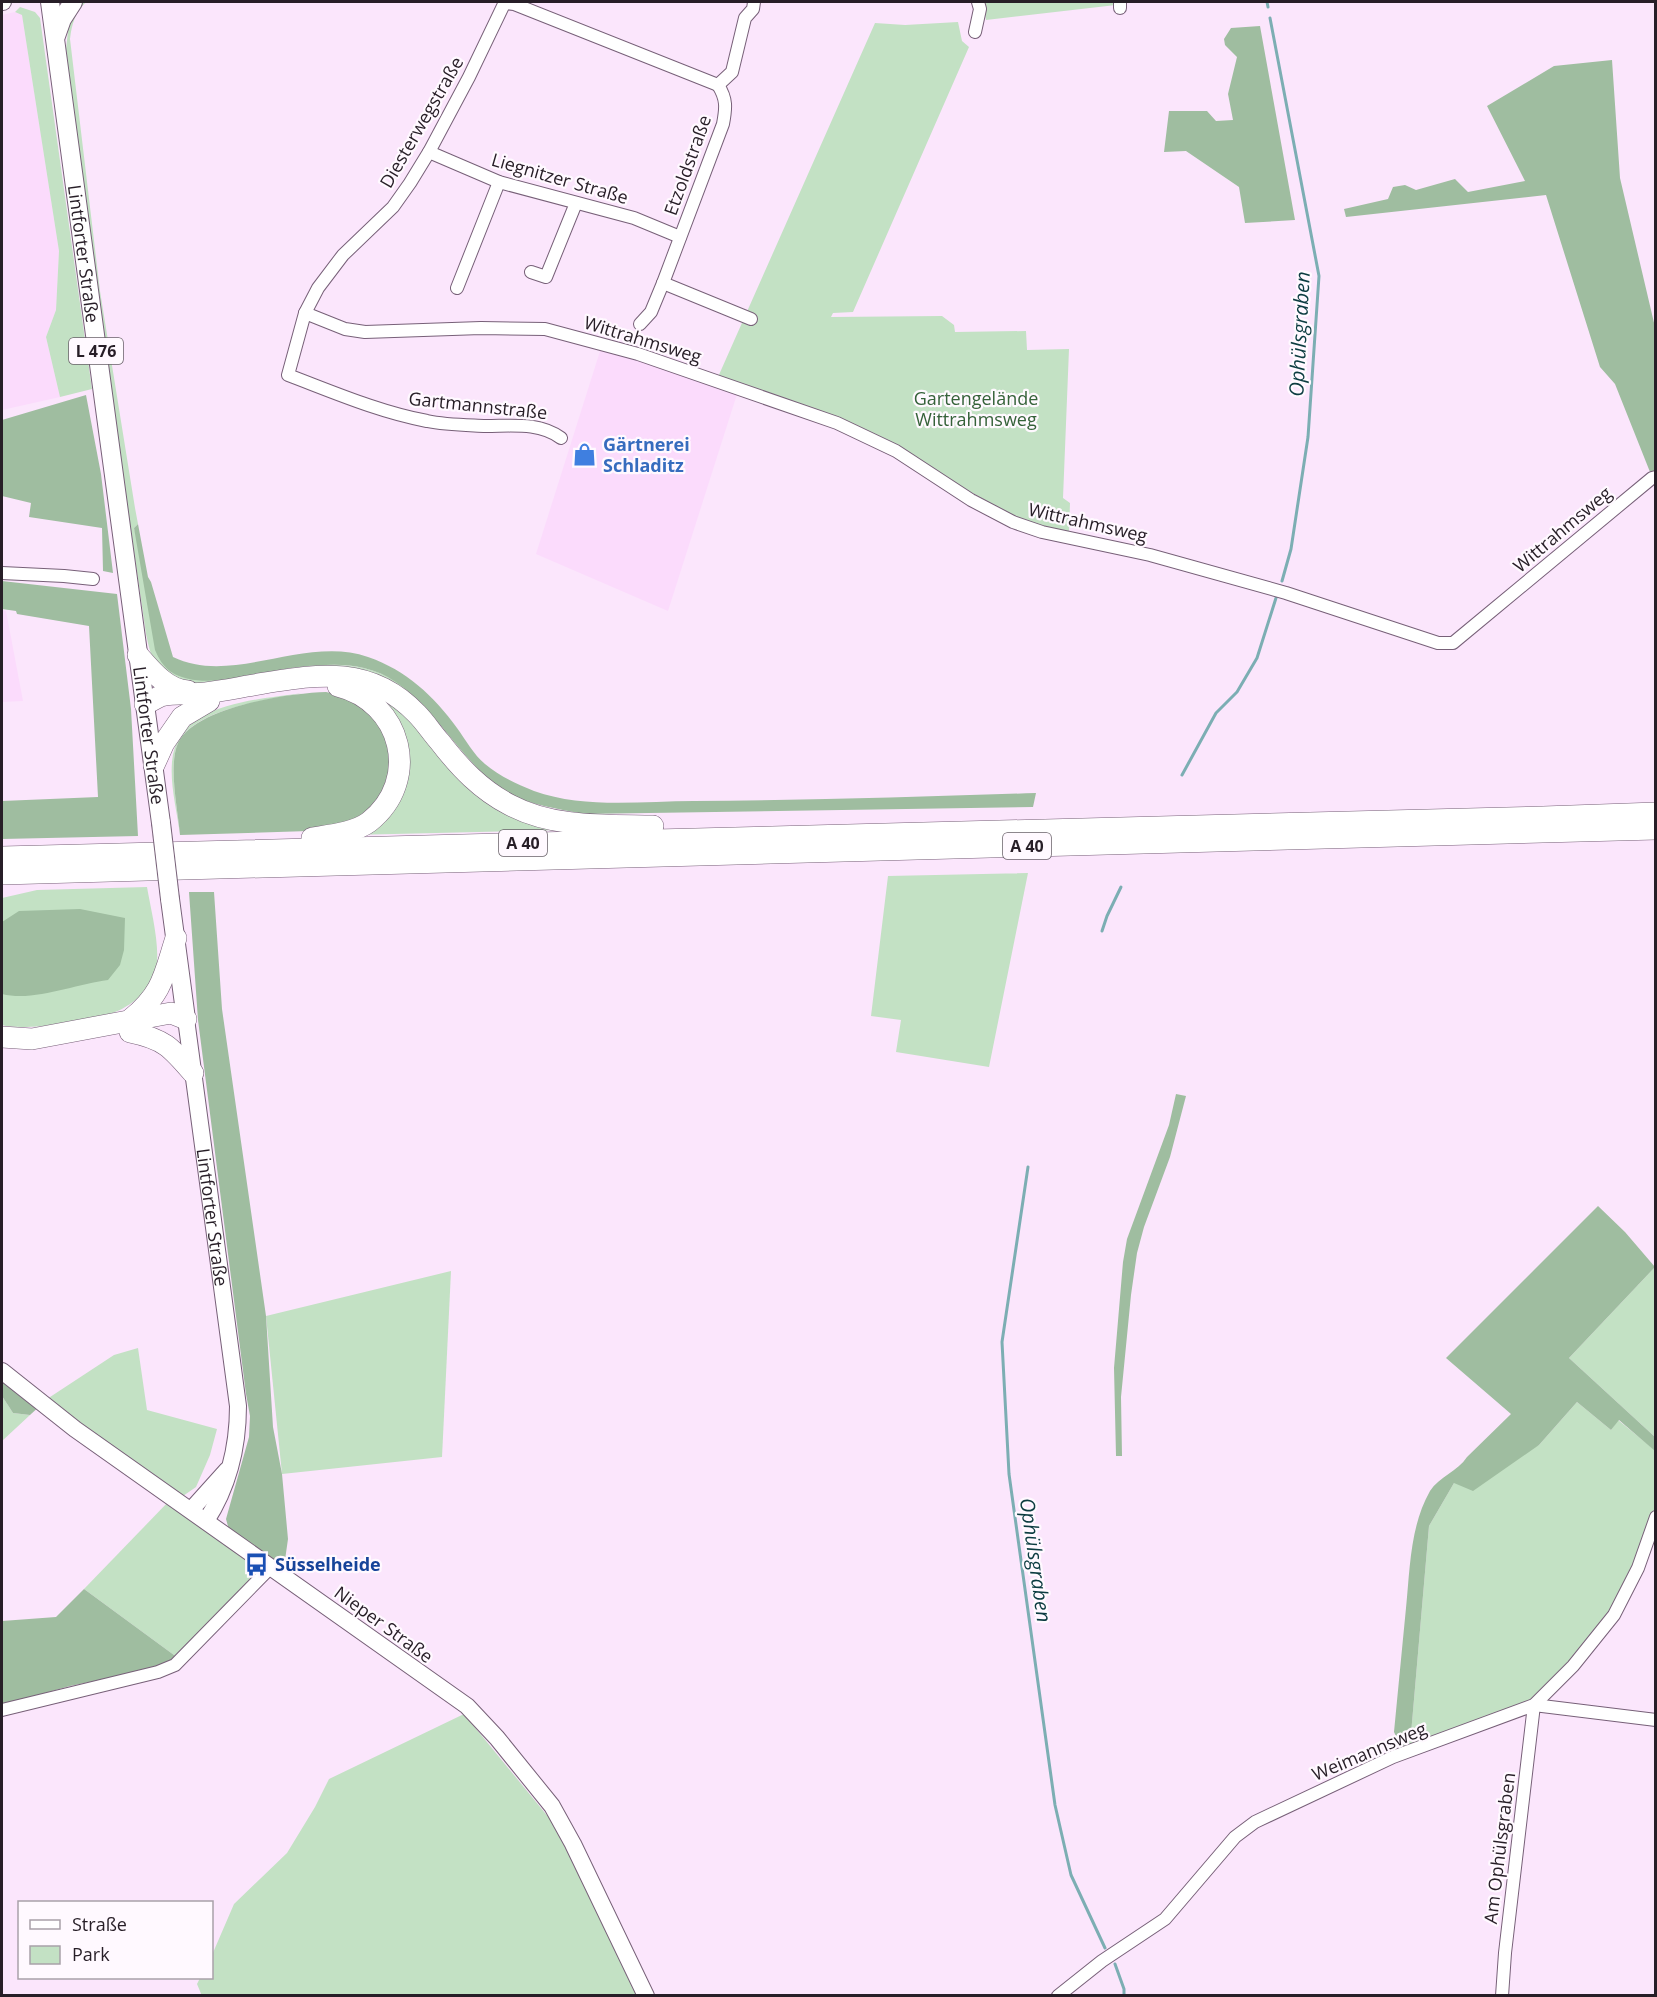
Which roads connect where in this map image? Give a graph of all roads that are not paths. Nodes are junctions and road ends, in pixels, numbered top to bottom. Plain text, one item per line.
1 (50, 2) edge
2 (73, 2) edge
3 (505, 2) edge
4 (753, 2) edge
5 (978, 2) edge
6 (975, 32) dead end
7 (56, 38) junction
8 (718, 85) junction
9 (429, 152) junction
10 (499, 182) junction
11 (576, 202) junction
12 (680, 237) junction
13 (531, 272) dead end
14 (663, 283) junction
15 (457, 288) dead end
16 (305, 313) junction
17 (750, 319) dead end
18 (640, 324) dead end
19 (288, 375) joint
20 (561, 438) dead end
21 (1656, 477) edge
22 (2, 573) edge
23 (93, 579) dead end
24 (138, 655) junction
25 (207, 697) junction
26 (145, 704) junction
27 (154, 765) junction
28 (1656, 813) edge
29 (1656, 829) edge
30 (839, 835) junction
31 (208, 852) junction
32 (2, 857) edge
33 (51, 873) junction
34 (2, 874) edge
35 (2, 885) edge
36 (176, 938) junction
37 (186, 1018) junction
38 (131, 1026) junction
39 (2, 1037) edge
40 (2, 1045) edge
41 (193, 1073) junction
42 (2, 1371) edge
43 (228, 1468) junction
44 (191, 1510) junction
45 (1656, 1517) edge
46 (206, 1521) junction
47 (271, 1567) junction
48 (1534, 1705) junction
49 (2, 1710) edge
50 (1656, 1720) edge
51 (646, 1995) edge
52 (1058, 1995) edge
53 (1502, 1995) edge

1 - 7 main road, Lintforter Straße / L 476
2 - 7 main road
3 - 8 street
3 - 9 street, Diesterwegstraße
4 - 8 street
5 - 6 street
7 - 24 main road, Lintforter Straße / L 476
8 - 12 street, Etzoldstraße
9 - 10 street, Liegnitzer Straße
9 - 16 street, Diesterwegstraße
10 - 11 street, Liegnitzer Straße
10 - 15 street
11 - 12 street, Liegnitzer Straße
11 - 13 street
12 - 14 street, Etzoldstraße
14 - 17 street
14 - 18 street, Etzoldstraße
16 - 19 street, Diesterwegstraße
16 - 21 street, Wittrahmsweg
19 - 20 street, Gartmannstraße
22 - 23 street
24 - 25 highway
24 - 26 main road, Lintforter Straße / L 476
25 - 26 highway
25 - 27 highway
25 - 30 highway
25 - 31 highway
26 - 27 main road, Lintforter Straße / L 476
27 - 36 main road, Lintforter Straße / L 476, bridge
28 - 30 highway, A 40
29 - 33 highway, A 40
30 - 31 highway, A 40
31 - 32 highway, A 40
33 - 34 highway, A 40
33 - 35 highway
36 - 37 main road, Lintforter Straße / L 476
36 - 38 highway
37 - 38 highway
37 - 41 main road, Lintforter Straße / L 476
38 - 39 highway
38 - 40 highway
38 - 41 highway
41 - 43 main road, Lintforter Straße / L 476
42 - 44 main road, Nieper Straße
43 - 44 main road, Lintforter Straße / L 476
43 - 46 main road, Lintforter Straße / L 476
44 - 46 main road, Nieper Straße
45 - 48 street, Weimannsweg
46 - 47 main road, Nieper Straße
47 - 49 street
47 - 51 main road, Nieper Straße
48 - 50 street
48 - 52 street, Weimannsweg
48 - 53 street, Am Ophülsgraben

